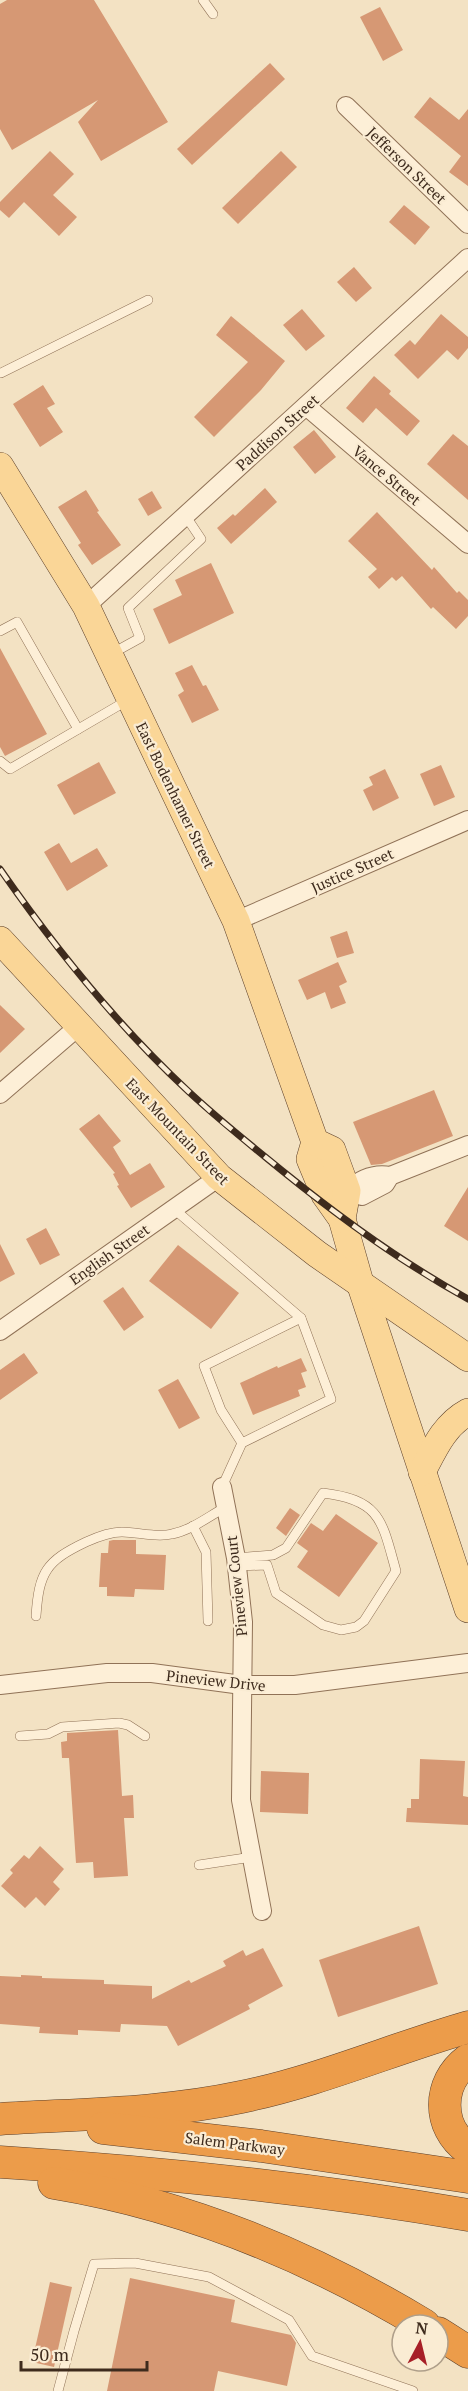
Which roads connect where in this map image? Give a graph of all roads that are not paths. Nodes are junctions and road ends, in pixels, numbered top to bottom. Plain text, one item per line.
1 (203, 0) edge
2 (213, 14) dead end
3 (346, 106) dead end
4 (468, 224) edge
5 (468, 258) edge
6 (148, 300) dead end
7 (0, 372) edge
8 (306, 406) junction
9 (0, 466) edge
10 (185, 516) junction
11 (468, 544) edge
12 (86, 606) junction
13 (0, 631) edge
14 (109, 655) junction
15 (130, 699) junction
16 (78, 729) junction
17 (0, 761) edge
18 (468, 820) edge
19 (236, 921) junction
20 (0, 940) edge
21 (79, 1026) junction
22 (0, 1094) edge
23 (315, 1142) junction
24 (468, 1145) edge
25 (219, 1177) junction
26 (347, 1191) junction
27 (174, 1209) junction
28 (342, 1219) junction
29 (361, 1286) junction
30 (301, 1318) junction
31 (0, 1331) edge
32 (468, 1358) edge
33 (468, 1412) edge
34 (242, 1443) junction
35 (422, 1472) junction
36 (222, 1486) joint
37 (226, 1507) junction
38 (193, 1526) junction
39 (236, 1562) junction
40 (468, 1609) edge
41 (36, 1616) dead end
42 (208, 1621) dead end
43 (468, 1663) edge
44 (0, 1685) edge
45 (242, 1685) junction
46 (20, 1736) dead end
47 (145, 1736) dead end
48 (252, 1857) junction
49 (200, 1864) dead end
50 (262, 1911) dead end
51 (468, 2027) edge
52 (468, 2060) edge
53 (0, 2120) edge
54 (468, 2149) edge
55 (0, 2162) edge
56 (0, 2174) edge
57 (468, 2177) edge
58 (468, 2215) edge
59 (403, 2313) edge
60 (450, 2341) edge
61 (468, 2352) edge
62 (58, 2391) edge
63 (413, 2391) edge

1 - 2 lane
3 - 4 street, Jefferson Street
5 - 8 street, Paddison Street
6 - 7 lane
8 - 10 street, Paddison Street
8 - 11 street, Vance Street
9 - 12 main road, East Bodenhamer Street
10 - 12 street, Paddison Street
10 - 14 lane
12 - 14 main road, East Bodenhamer Street
13 - 16 lane
14 - 15 main road, East Bodenhamer Street
15 - 16 lane
15 - 19 main road, East Bodenhamer Street
16 - 17 lane
18 - 19 street, Justice Street
19 - 23 main road, East Bodenhamer Street
20 - 21 main road, East Mountain Street
21 - 22 street
21 - 25 main road, East Mountain Street
23 - 26 main road, East Bodenhamer Street
23 - 28 main road, East Bodenhamer Street
24 - 26 street
25 - 27 street, English Street
25 - 29 main road, East Mountain Street
26 - 28 main road, East Bodenhamer Street
27 - 30 lane
27 - 31 street, English Street
28 - 29 main road, East Bodenhamer Street
29 - 32 main road, East Mountain Street
29 - 35 main road, East Bodenhamer Street
30 - 34 lane
30 - 34 lane
33 - 35 main road
34 - 36 lane
35 - 40 main road, East Bodenhamer Street
36 - 37 street, Pineview Court
37 - 38 lane
37 - 39 street, Pineview Court
38 - 41 lane
38 - 42 lane
39 - 39 lane
39 - 45 street, Pineview Court
43 - 45 street, Pineview Drive
44 - 45 street, Pineview Drive
45 - 48 street, Pineview Court
46 - 47 lane
48 - 49 lane
48 - 50 street, Pineview Court
51 - 53 highway
52 - 54 highway
53 - 57 highway, Salem Parkway
55 - 58 highway
56 - 59 highway
60 - 61 highway
62 - 63 lane

